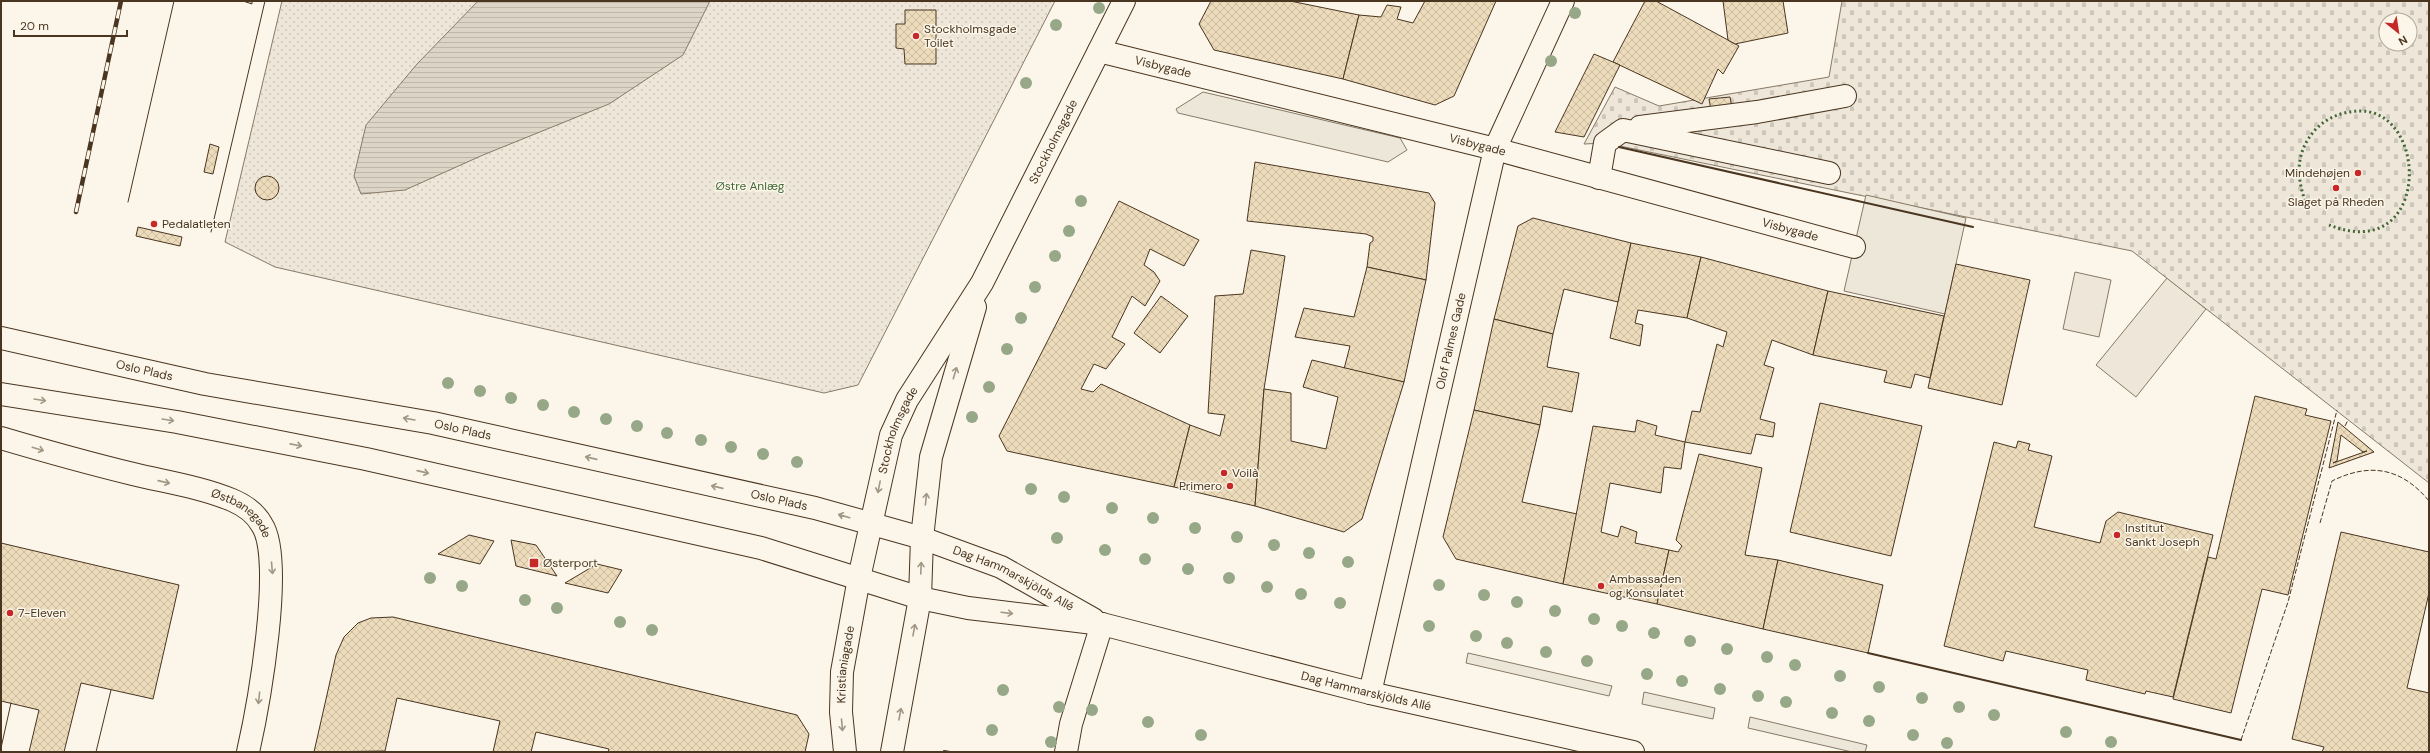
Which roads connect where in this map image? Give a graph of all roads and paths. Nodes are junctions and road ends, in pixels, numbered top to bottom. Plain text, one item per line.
1 (1124, 1) edge
2 (1563, 1) edge
3 (1099, 51) junction
4 (1845, 96) dead end
5 (1623, 130) junction
6 (1495, 149) junction
7 (1829, 173) dead end
8 (1599, 178) junction
9 (1854, 247) dead end
10 (982, 283) junction
11 (1, 338) edge
12 (1, 394) edge
13 (1, 438) edge
14 (872, 525) junction
15 (922, 538) junction
16 (859, 578) junction
17 (920, 598) junction
18 (1102, 624) junction
19 (1370, 693) junction
20 (248, 752) edge
21 (845, 752) edge
22 (892, 752) edge
23 (1066, 752) edge
24 (1633, 752) edge

1 - 3 street, Stockholmsgade
2 - 6 street, Olof Palmes Gade
3 - 6 street, Visbygade
3 - 10 street, Stockholmsgade
4 - 5 street
5 - 7 street
5 - 8 street
6 - 8 street, Visbygade
6 - 19 street, Olof Palmes Gade
8 - 9 street, Visbygade
10 -> 14 street, Stockholmsgade
15 -> 10 street, Stockholmsgade
14 -> 11 street, Oslo Plads
12 -> 16 street
13 -> 20 street, Østbanegade
14 - 15 street, Oslo Plads
14 - 16 street, Stockholmsgade
17 -> 15 street, Stockholmsgade
15 - 18 street, Dag Hammarskjölds Allé
16 - 17 street
16 -> 21 street, Kristianiagade
17 -> 18 street, Dag Hammarskjölds Allé
22 -> 17 street, Stockholmsgade
18 - 19 street, Dag Hammarskjölds Allé
18 - 23 street
19 - 24 street, Dag Hammarskjölds Allé

